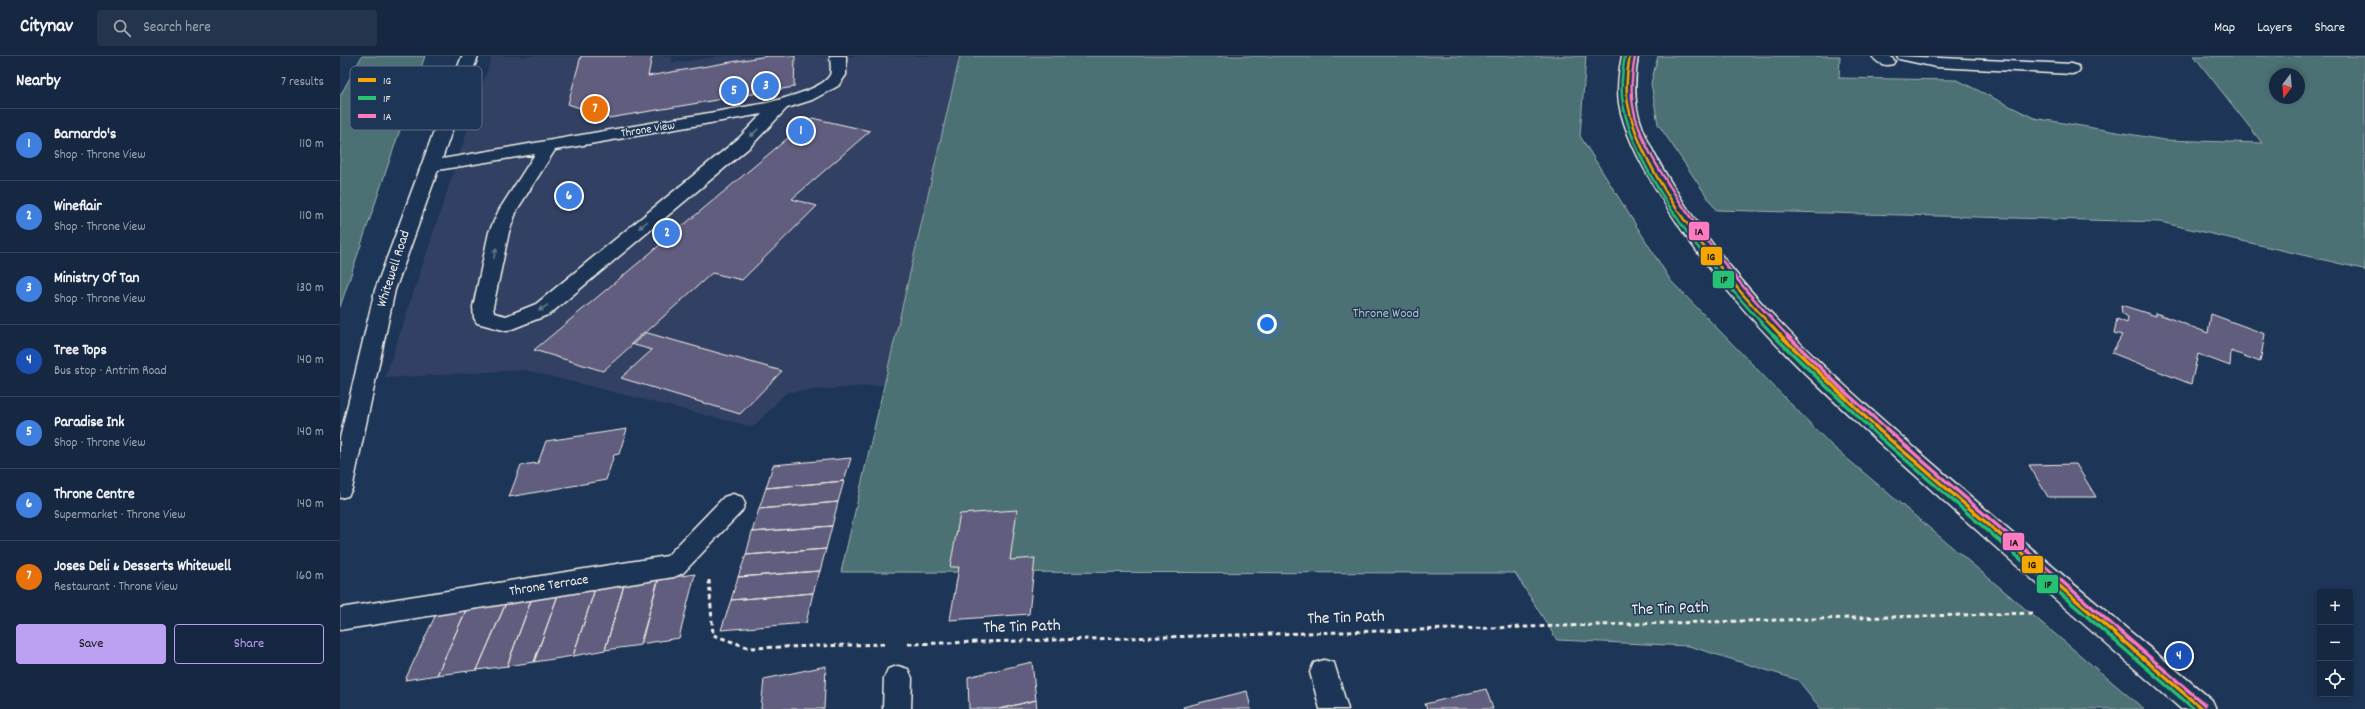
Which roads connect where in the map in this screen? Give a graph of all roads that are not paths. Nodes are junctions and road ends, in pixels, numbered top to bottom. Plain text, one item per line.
1 (470, 56) edge
2 (838, 56) edge
3 (1630, 56) edge
4 (1904, 56) edge
5 (466, 66) edge
6 (2072, 69) dead end
7 (780, 104) junction
8 (443, 130) edge
9 (549, 146) junction
10 (430, 166) junction
11 (340, 489) edge
12 (733, 504) dead end
13 (340, 619) edge
14 (1324, 672) dead end
15 (898, 678) dead end
16 (897, 709) edge
17 (1334, 709) edge
18 (2202, 709) edge

1 - 5 street, Whitewell Road
2 - 7 street, Throne View
3 - 18 street
4 - 6 street
7 - 9 street, Throne View
7 -> 9 street
8 - 10 street, Whitewell Road
9 - 10 street, Throne View
10 - 11 street, Whitewell Road
12 - 13 street, Throne Terrace
14 - 17 street
15 - 16 street

